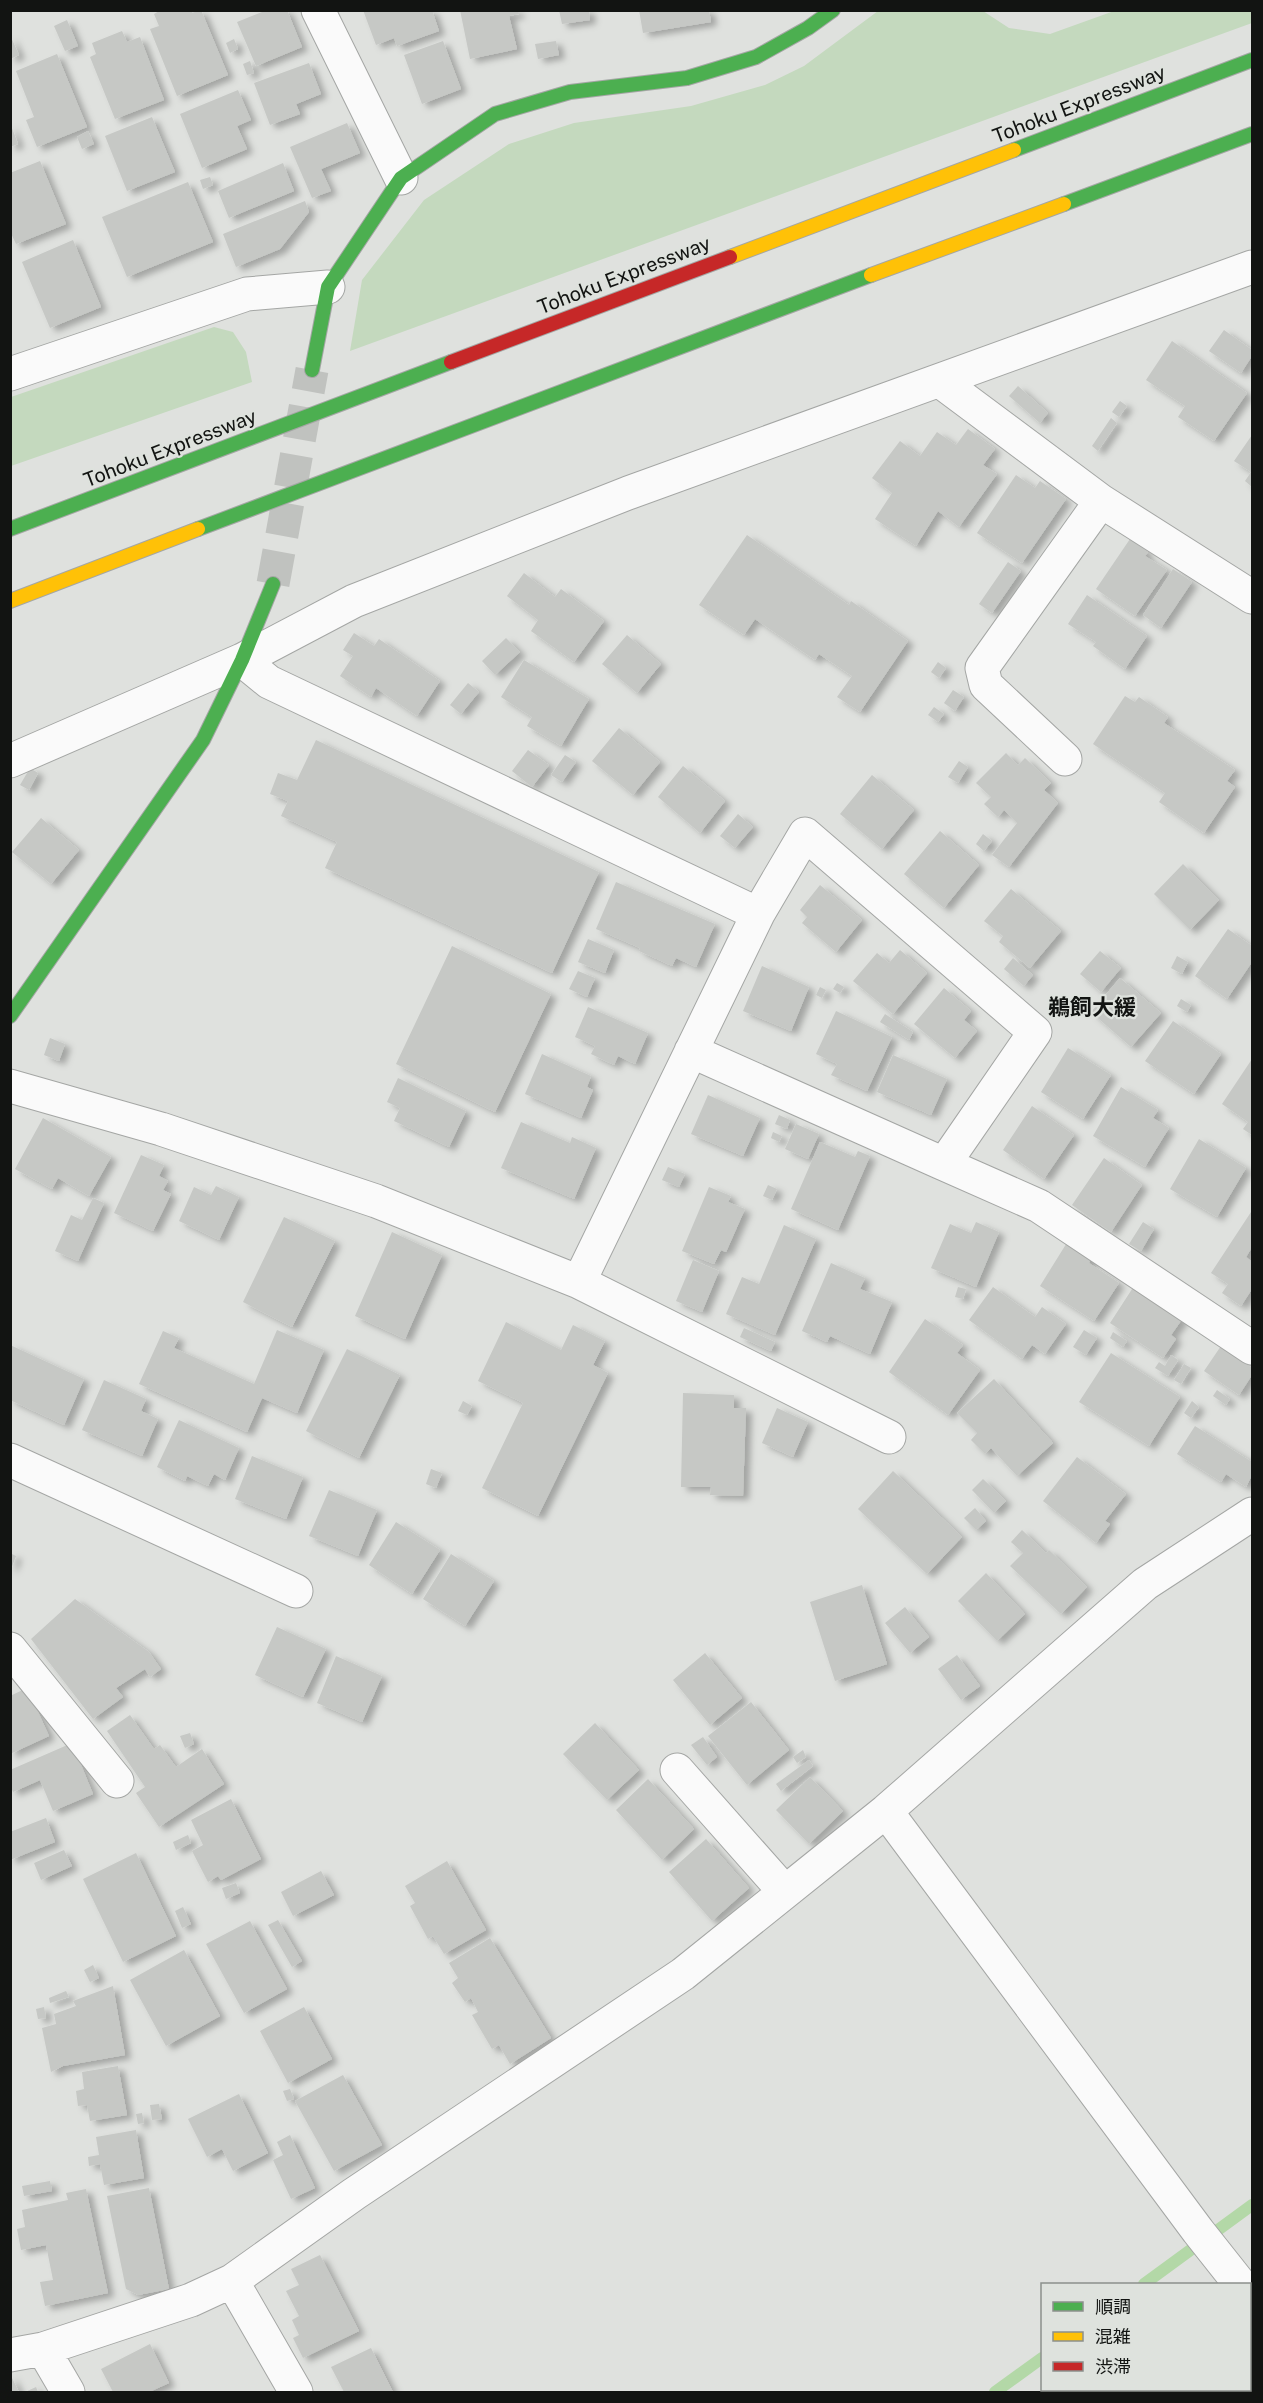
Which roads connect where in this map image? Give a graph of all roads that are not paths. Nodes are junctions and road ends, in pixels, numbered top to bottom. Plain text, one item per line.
1 (318, 10) edge
2 (833, 10) edge
3 (1252, 60) edge
4 (1252, 134) edge
5 (401, 178) junction
6 (1252, 267) edge
7 (328, 287) junction
8 (312, 370) tunnel mouth
9 (10, 374) edge
10 (940, 381) junction
11 (1101, 501) junction
12 (10, 529) edge
13 (273, 584) tunnel mouth
14 (1252, 597) edge
15 (10, 602) edge
16 (242, 660) junction
17 (1065, 759) dead end
18 (10, 761) edge
19 (758, 914) junction
20 (10, 1016) edge
21 (692, 1051) junction
22 (10, 1086) edge
23 (944, 1164) junction
24 (579, 1282) junction
25 (1252, 1348) edge
26 (889, 1437) dead end
27 (10, 1460) edge
28 (1252, 1514) edge
29 (296, 1591) dead end
30 (10, 1649) edge
31 (677, 1770) dead end
32 (117, 1780) dead end
33 (886, 1812) junction
34 (785, 1893) junction
35 (1242, 2280) edge
36 (232, 2281) junction
37 (43, 2349) junction
38 (10, 2355) edge
39 (68, 2392) edge
40 (296, 2392) edge

1 - 5 street
2 - 5 main road
3 - 12 main road, Tohoku Expressway
4 - 15 main road
5 - 7 main road
6 - 10 street
7 - 8 main road
7 - 9 street
10 - 11 street
10 - 16 street
11 - 14 street
11 - 17 street
13 - 16 main road
16 - 18 street
16 - 19 street
16 - 20 main road
19 - 21 street
19 - 23 street
21 - 23 street
21 - 24 street
22 - 24 street
23 - 25 street
24 - 26 street
27 - 29 street
28 - 33 street
30 - 32 street
31 - 34 street
33 - 34 street
33 - 35 street
34 - 36 street
36 - 37 street
36 - 40 street
37 - 38 street
37 - 39 street

